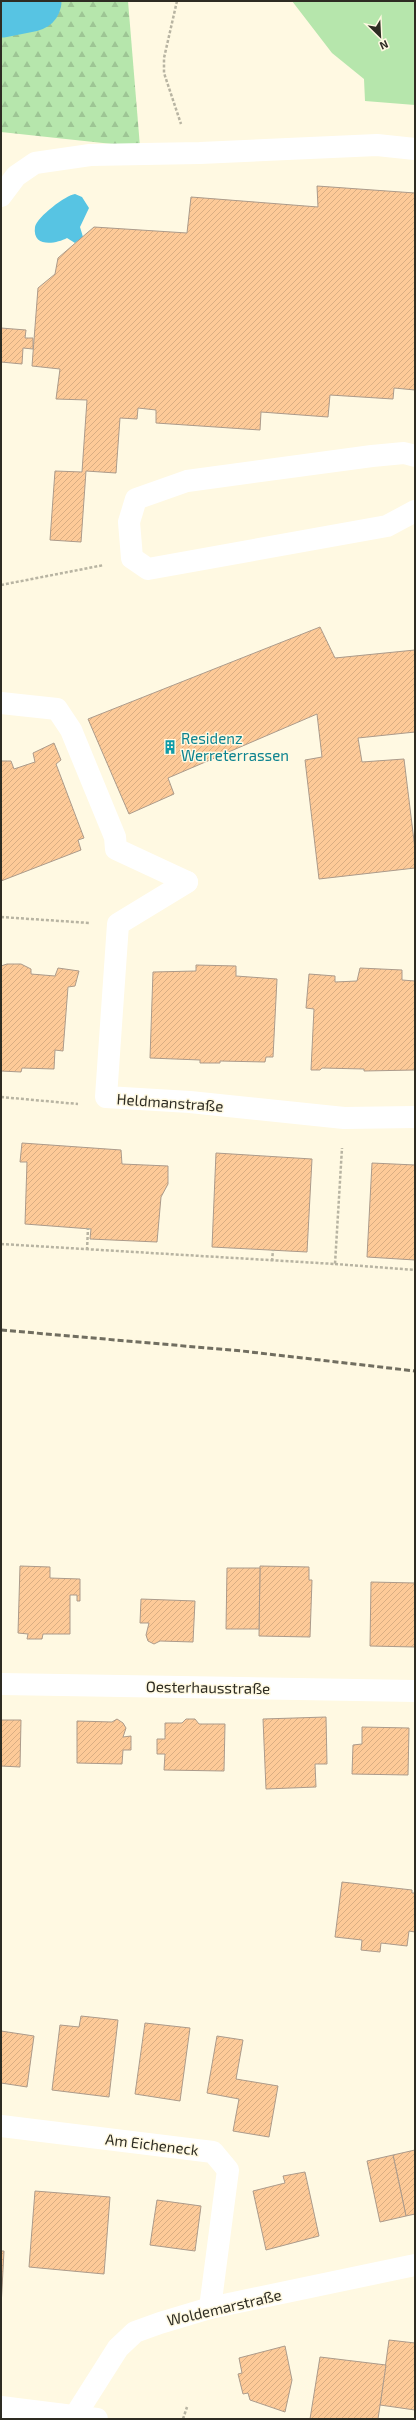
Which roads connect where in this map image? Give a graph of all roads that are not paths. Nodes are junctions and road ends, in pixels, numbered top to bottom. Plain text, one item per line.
1 (415, 148) edge
2 (1, 196) edge
3 (415, 456) edge
4 (415, 511) edge
5 (1, 703) edge
6 (415, 1117) edge
7 (1, 1684) edge
8 (415, 1690) edge
9 (1, 2126) edge
10 (415, 2265) edge
11 (210, 2308) junction
12 (1, 2407) edge
13 (75, 2417) edge
14 (97, 2419) edge

1 - 2 street
3 - 4 street
5 - 6 street, Heldmanstraße
7 - 8 street, Oesterhausstraße
9 - 11 street, Am Eicheneck
10 - 11 street, Woldemarstraße
11 - 13 street, Woldemarstraße
12 - 13 street
13 - 14 street

